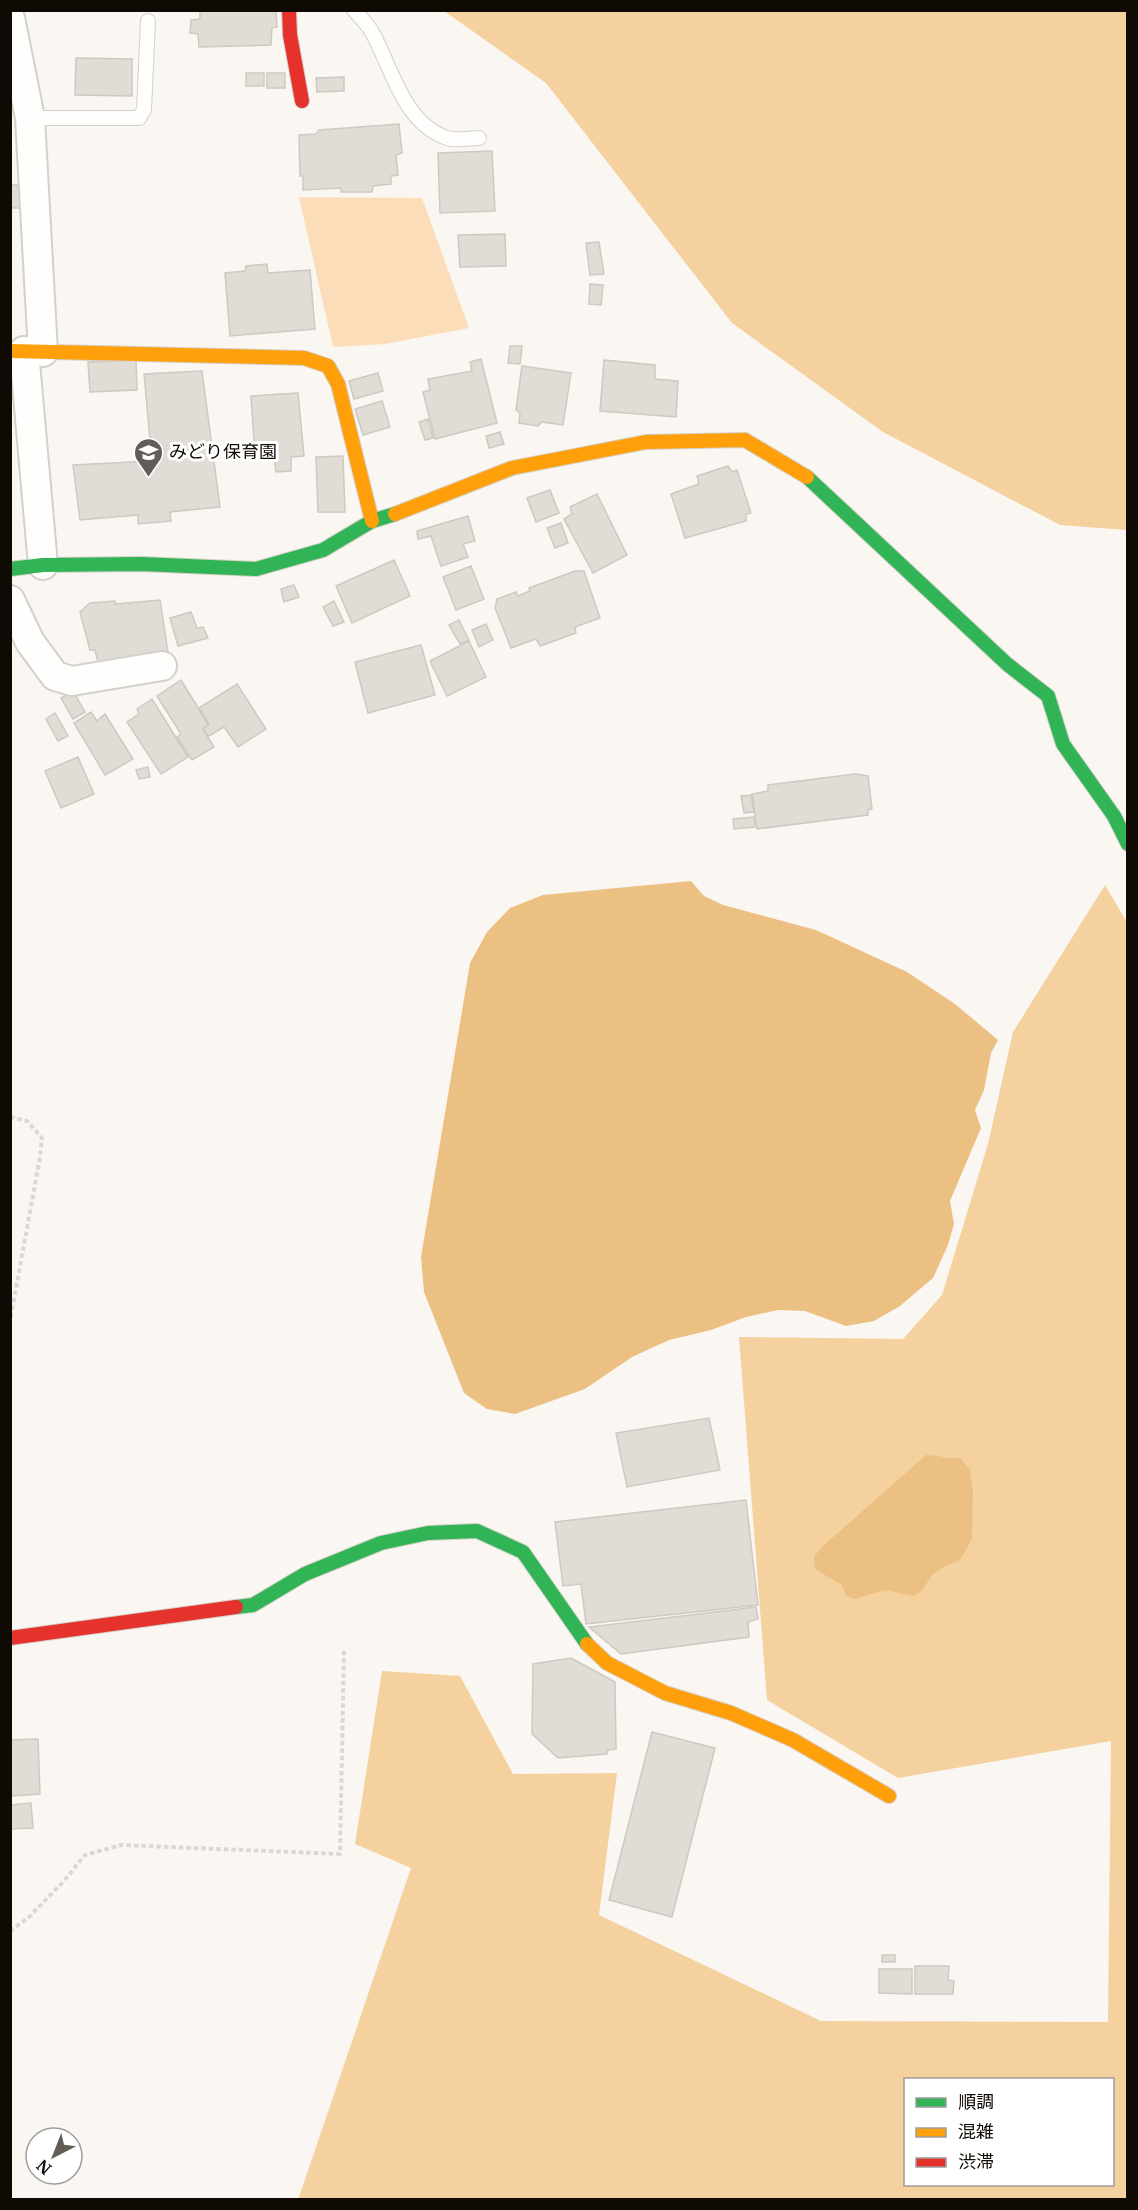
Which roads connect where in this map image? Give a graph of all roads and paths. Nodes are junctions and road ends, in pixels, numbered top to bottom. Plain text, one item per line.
1 (289, 10) edge
2 (354, 10) edge
3 (10, 18) edge
4 (148, 21) dead end
5 (302, 101) dead end
6 (30, 118) junction
7 (479, 138) dead end
8 (26, 351) edge
9 (372, 521) junction
10 (43, 565) junction
11 (10, 568) edge
12 (10, 600) edge
13 (162, 666) dead end
14 (1128, 844) edge
15 (10, 1117) edge
16 (10, 1321) edge
17 (10, 1638) edge
18 (344, 1651) dead end
19 (889, 1797) dead end
20 (10, 1931) edge

1 - 5 street
2 - 7 lane
3 - 6 street
4 - 6 lane
6 - 8 street
8 - 9 street
8 - 10 street
9 - 10 street
9 - 14 street
10 - 11 street
12 - 13 street
15 - 16 path
17 - 19 street
18 - 20 path

